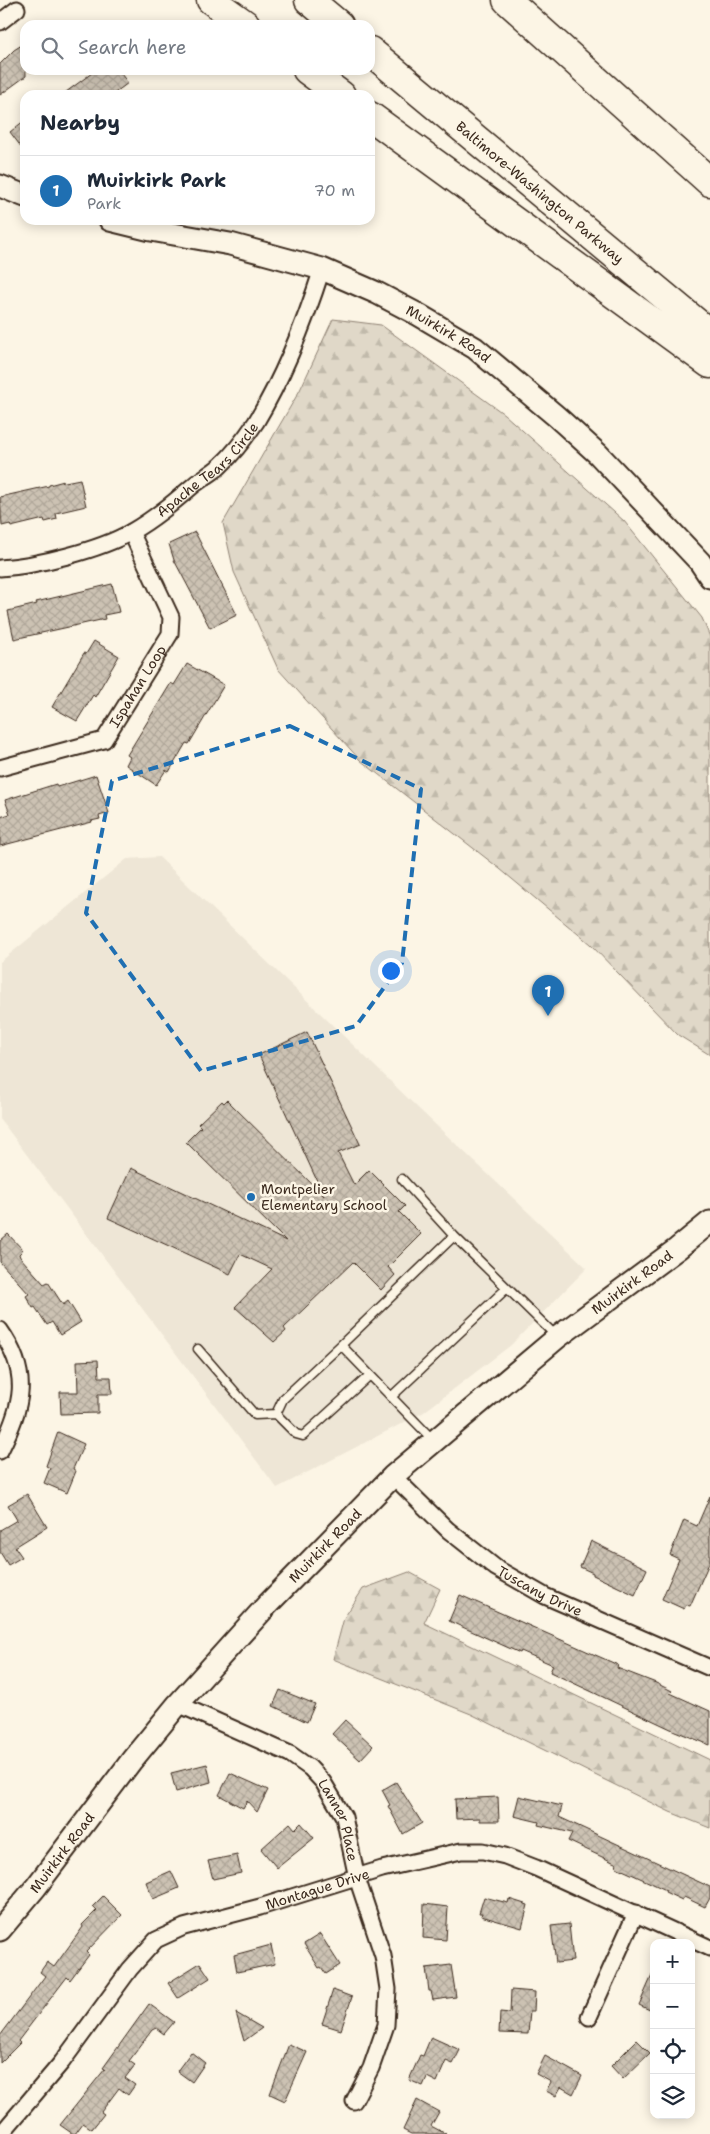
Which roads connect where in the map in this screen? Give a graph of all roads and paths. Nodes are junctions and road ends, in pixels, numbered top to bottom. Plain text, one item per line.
1 (211, 0) edge
2 (310, 0) edge
3 (507, 0) edge
4 (17, 9) dead end
5 (239, 20) edge
6 (333, 20) edge
7 (0, 22) edge
8 (375, 55) edge
9 (314, 75) edge
10 (334, 90) edge
11 (375, 120) edge
12 (710, 182) edge
13 (0, 186) edge
14 (20, 194) edge
15 (130, 225) edge
16 (322, 269) junction
17 (710, 334) edge
18 (710, 364) edge
19 (131, 532) junction
20 (0, 568) edge
21 (710, 577) edge
22 (0, 768) edge
23 (402, 1179) dead end
24 (710, 1222) edge
25 (454, 1236) junction
26 (507, 1288) junction
27 (0, 1330) edge
28 (558, 1337) junction
29 (341, 1345) junction
30 (198, 1349) dead end
31 (370, 1376) junction
32 (391, 1397) junction
33 (276, 1414) junction
34 (434, 1441) junction
35 (0, 1451) edge
36 (393, 1476) junction
37 (708, 1662) edge
38 (178, 1704) junction
39 (357, 1878) junction
40 (636, 1913) junction
41 (0, 1930) edge
42 (710, 1948) edge
43 (589, 2017) dead end
44 (354, 2100) dead end
45 (1, 2134) edge

1 - 5 highway
2 - 6 highway
3 - 12 highway
4 - 7 street
8 - 17 highway, Baltimore-Washington Parkway
9 - 10 highway
11 - 18 highway
13 - 14 main road
15 - 16 main road, Muirkirk Road
16 - 19 street, Apache Tears Circle
16 - 21 main road, Muirkirk Road
19 - 20 street, Apache Tears Circle
19 - 22 street, Ispahan Loop
23 - 25 lane
24 - 28 main road, Muirkirk Road
25 - 26 lane
25 - 29 lane
26 - 28 lane
26 - 32 lane
27 - 35 street
28 - 34 main road, Muirkirk Road
29 - 31 lane
29 - 33 lane
30 - 33 lane
31 - 32 lane
31 - 33 lane
32 - 34 lane
34 - 36 main road, Muirkirk Road
36 - 37 street, Tuscany Drive
36 - 38 main road, Muirkirk Road
38 - 39 street, Lanner Place
38 - 41 main road, Muirkirk Road
39 - 40 street, Montague Drive
39 - 44 street, Lanner Place
39 - 45 street, Montague Drive
40 - 42 street, Montague Drive
40 - 43 street

